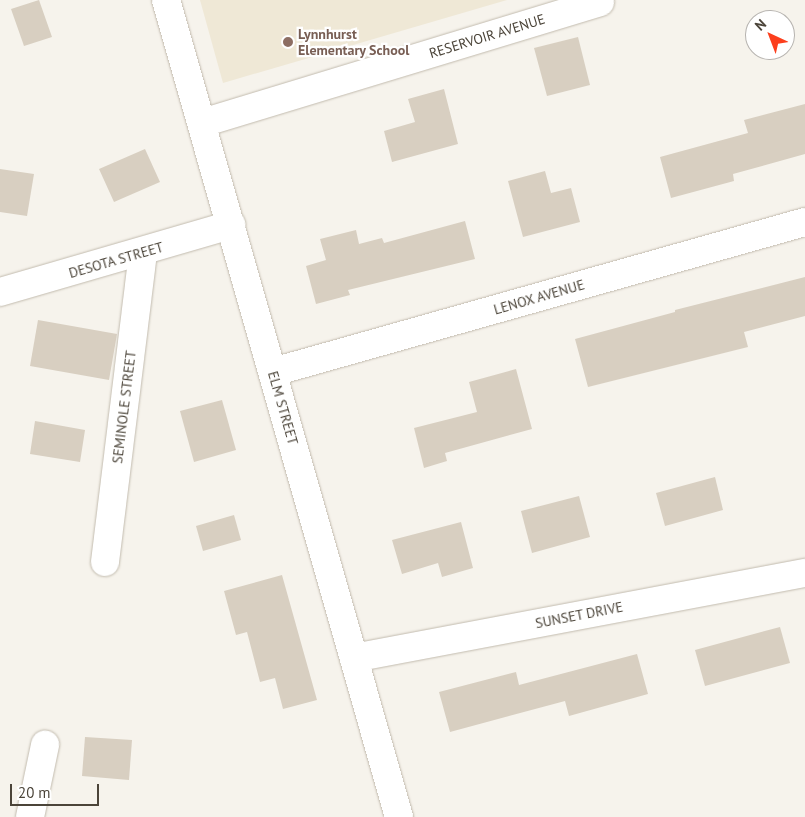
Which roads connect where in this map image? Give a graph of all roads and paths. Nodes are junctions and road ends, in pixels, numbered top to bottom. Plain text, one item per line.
1 (166, 0) edge
2 (600, 2) dead end
3 (202, 123) junction
4 (805, 222) edge
5 (231, 225) junction
6 (143, 252) junction
7 (0, 292) edge
8 (273, 372) junction
9 (105, 562) dead end
10 (805, 573) edge
11 (354, 658) junction
12 (45, 746) dead end
13 (30, 817) edge
14 (399, 817) edge

1 - 3 street, ELM STREET
2 - 3 street, RESERVOIR AVENUE
3 - 5 street, ELM STREET
4 - 8 street, LENOX AVENUE
5 - 6 street, DESOTA STREET
5 - 8 street, ELM STREET
6 - 7 street, DESOTA STREET
6 - 9 street, SEMINOLE STREET
8 - 11 street, ELM STREET
10 - 11 street, SUNSET DRIVE
11 - 14 street, ELM STREET
12 - 13 street

